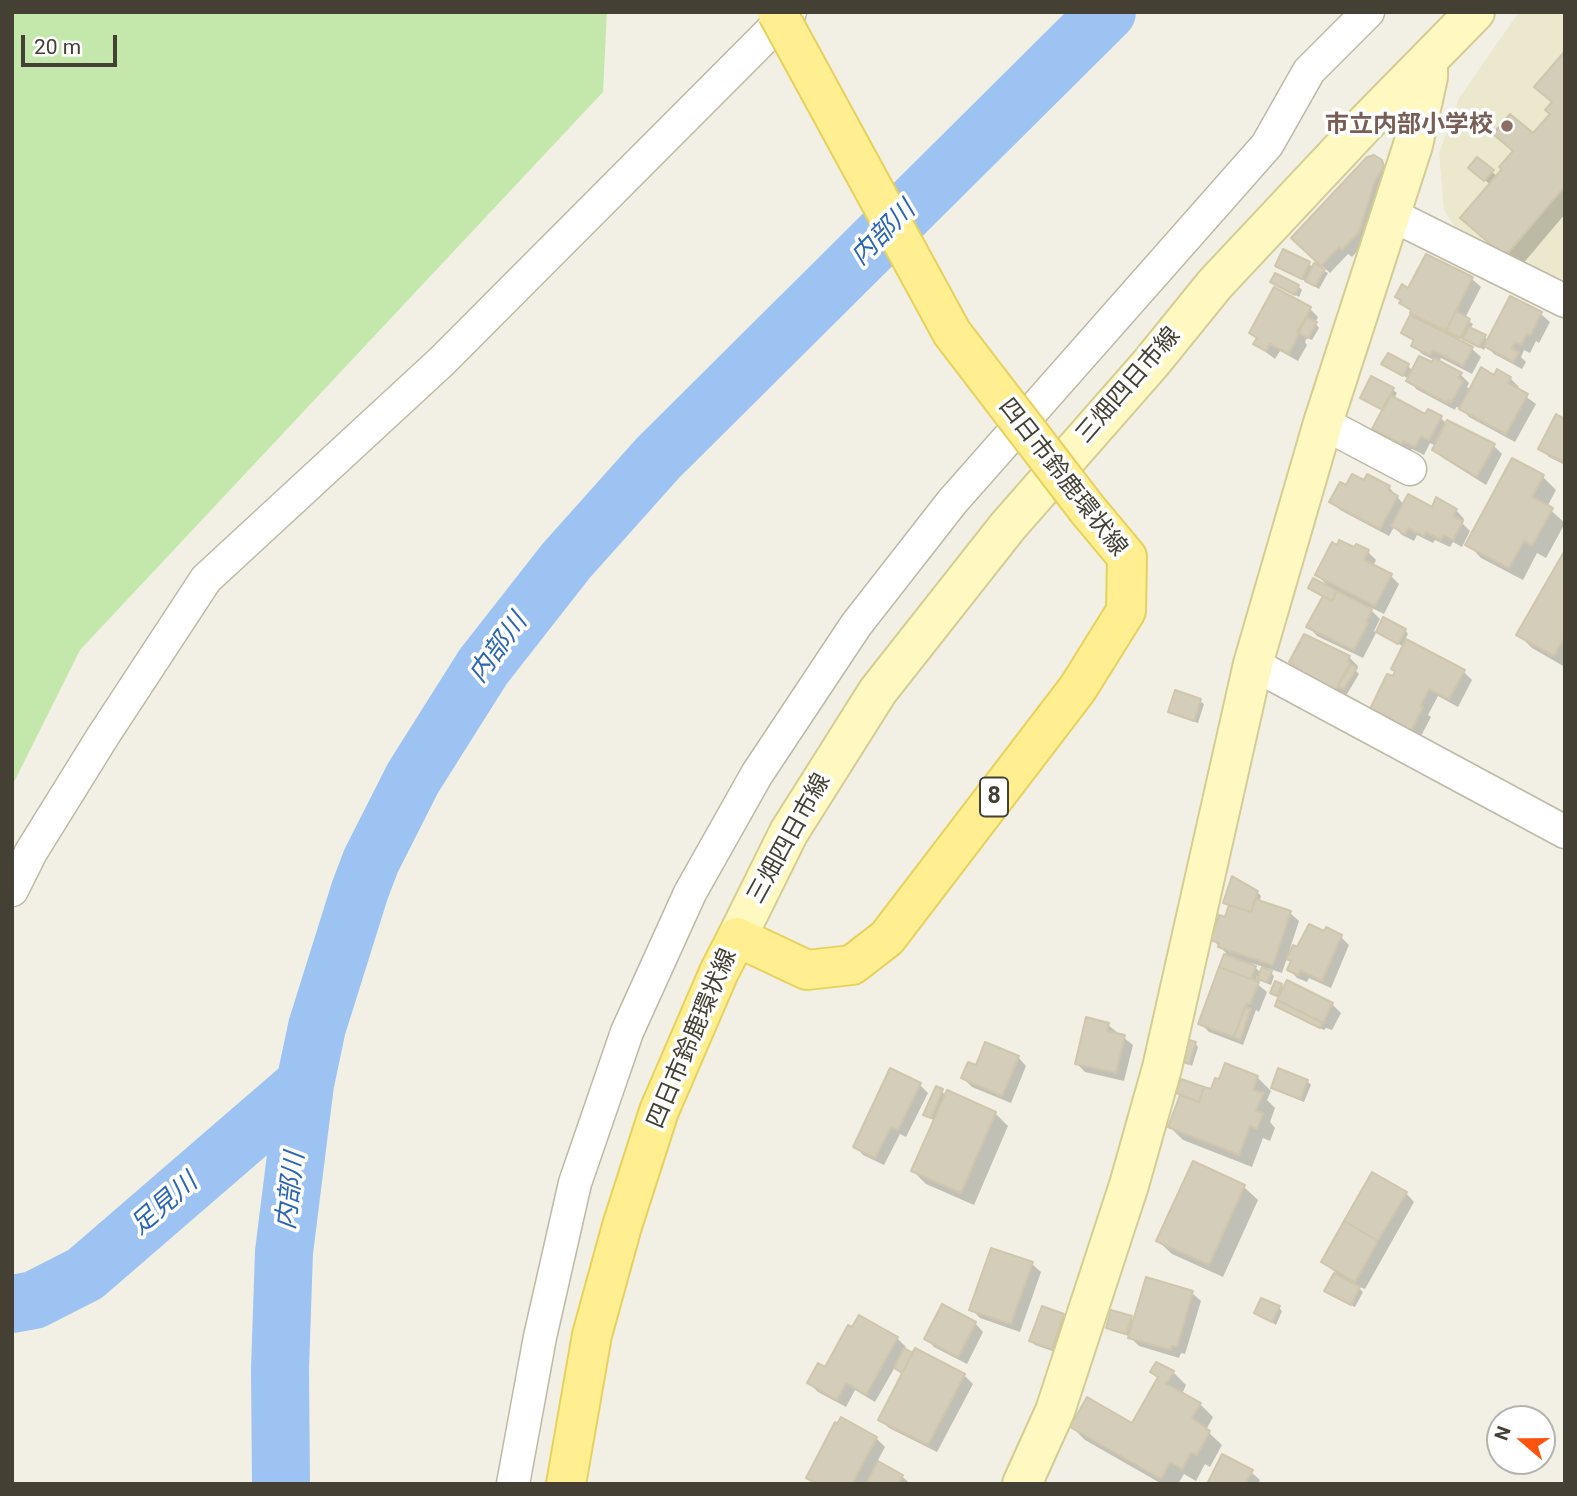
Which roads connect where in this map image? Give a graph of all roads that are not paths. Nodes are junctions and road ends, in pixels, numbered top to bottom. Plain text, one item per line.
1 (777, 12) edge
2 (790, 12) edge
3 (1368, 12) edge
4 (1475, 12) edge
5 (1428, 60) junction
6 (1390, 214) junction
7 (1565, 301) edge
8 (1323, 423) junction
9 (1410, 469) dead end
10 (1253, 664) junction
11 (1565, 832) edge
12 (12, 890) edge
13 (737, 936) junction
14 (513, 1484) edge
15 (566, 1484) edge
16 (1022, 1484) edge

1 - 13 main road, 四日市鈴鹿環状線 / 8, bridge
2 - 12 street
3 - 14 street
4 - 5 street, 三畑四日市線
5 - 6 street
5 - 13 street, 三畑四日市線
6 - 7 street
6 - 8 street
8 - 9 street
8 - 10 street
10 - 11 street
10 - 16 street
13 - 15 main road, 四日市鈴鹿環状線

